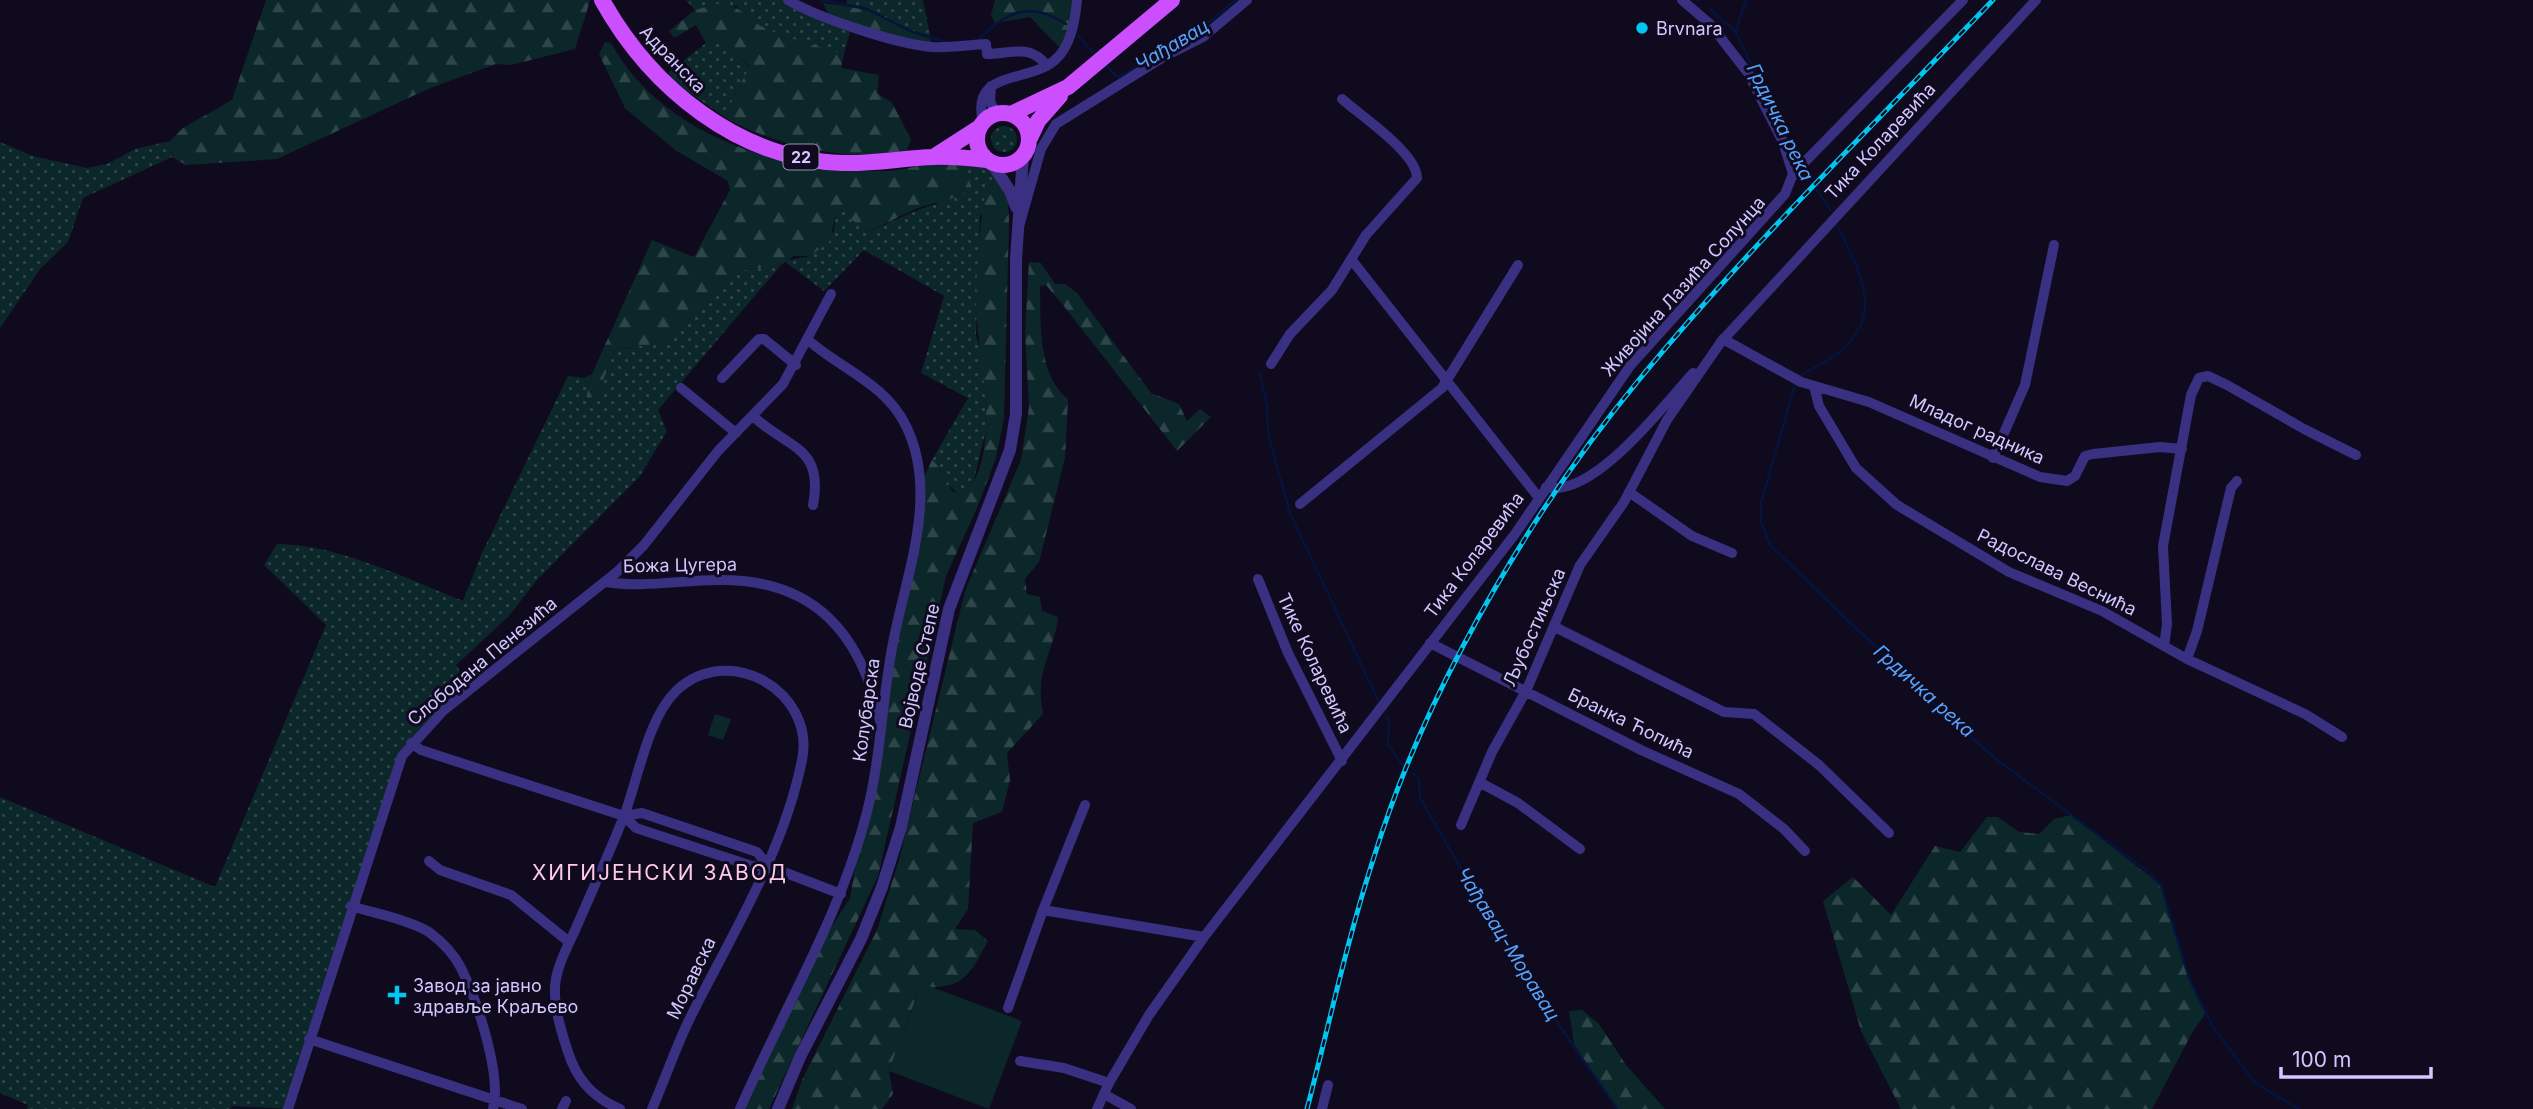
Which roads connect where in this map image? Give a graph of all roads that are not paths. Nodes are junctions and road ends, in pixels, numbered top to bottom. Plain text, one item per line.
1 (602, 0) edge
2 (788, 0) edge
3 (1077, 0) edge
4 (1172, 0) edge
5 (1247, 0) edge
6 (1682, 0) edge
7 (1963, 0) edge
8 (2036, 0) edge
9 (1047, 66) junction
10 (1068, 87) junction
11 (1342, 99) dead end
12 (992, 119) junction
13 (1026, 148) junction
14 (933, 157) junction
15 (989, 161) junction
16 (1795, 172) junction
17 (1018, 214) junction
18 (1018, 229) junction
19 (2054, 245) dead end
20 (1351, 259) junction
21 (1518, 265) dead end
22 (831, 294) dead end
23 (1723, 339) junction
24 (808, 340) junction
25 (1271, 364) dead end
26 (796, 365) junction
27 (722, 378) dead end
28 (1446, 382) junction
29 (1814, 386) junction
30 (681, 388) dead end
31 (754, 417) junction
32 (736, 433) junction
33 (2182, 449) junction
34 (2356, 455) dead end
35 (1993, 458) junction
36 (2237, 481) dead end
37 (1546, 487) junction
38 (1629, 492) junction
39 (1539, 498) junction
40 (1300, 504) dead end
41 (813, 505) dead end
42 (1732, 553) dead end
43 (1258, 579) dead end
44 (606, 582) junction
45 (1555, 627) junction
46 (1430, 643) junction
47 (2164, 646) junction
48 (2187, 659) junction
49 (1526, 691) junction
50 (882, 730) junction
51 (2342, 737) dead end
52 (411, 743) junction
53 (1342, 761) junction
54 (1479, 782) junction
55 (1085, 805) dead end
56 (624, 816) junction
57 (1461, 825) dead end
58 (1889, 833) dead end
59 (1580, 849) dead end
60 (1805, 851) dead end
61 (429, 860) dead end
62 (768, 866) junction
63 (841, 894) junction
64 (351, 906) junction
65 (1043, 910) junction
66 (1204, 937) junction
67 (569, 942) junction
68 (1008, 1008) dead end
69 (309, 1039) junction
70 (1020, 1061) dead end
71 (1328, 1084) dead end
72 (1106, 1088) junction
73 (494, 1104) edge
74 (288, 1109) edge
75 (522, 1109) edge
76 (620, 1109) edge
77 (653, 1109) edge
78 (740, 1109) edge
79 (778, 1109) edge
80 (1097, 1109) edge
81 (1131, 1109) edge
82 (1322, 1109) edge

1 - 14 main road, Адранска / 22
2 - 9 street
3 - 9 street
4 - 10 main road, Адранска / 22
5 - 18 street
6 - 16 street
7 - 16 street
8 - 23 street, Тика Коларевића
9 - 12 street
10 - 12 main road, Адранска / 22
10 - 13 main road, Адранска / 22
11 - 20 street
12 - 13 main road
12 - 14 main road, Адранска / 22
12 - 15 main road
13 - 15 main road, 22
13 - 17 street, Војводе Степе
14 - 15 main road, Адранска / 22
15 - 17 street, Војводе Степе
16 - 37 street, Живојина Лазића Солунца
17 - 18 street, Војводе Степе
18 - 79 street, Војводе Степе
19 - 35 street
20 - 25 street
20 - 28 street
21 - 28 street
22 - 24 street, Слободана Пенезића
23 - 29 street, Младог радника
23 - 37 street, Тика Коларевића
23 - 38 street, Љубостињска
24 - 26 street, Слободана Пенезића
24 - 50 street, Колубарска
26 - 27 street
26 - 31 street, Слободана Пенезића
28 - 39 street
28 - 40 street
29 - 35 street, Младог радника
29 - 47 street, Радослава Веснића
30 - 32 street
31 - 32 street, Слободана Пенезића
31 - 41 street
32 - 44 street, Слободана Пенезића
33 - 34 street
33 - 35 street, Младог радника
33 - 47 street
36 - 48 street
37 - 39 street, Тика Коларевића
38 - 42 street
38 - 45 street, Љубостињска
39 - 46 street, Тика Коларевића
43 - 53 street, Тике Коларевића
44 - 50 street, Божа Цугера
44 - 52 street, Слободана Пенезића
45 - 49 street, Љубостињска
45 - 58 street
46 - 49 street, Бранка Ћопића
46 - 53 street, Тика Коларевића
47 - 48 street, Радослава Веснића
48 - 51 street, Радослава Веснића
49 - 54 street, Љубостињска
49 - 60 street, Бранка Ћопића
50 - 63 street, Колубарска
52 - 56 street
52 - 64 street, Слободана Пенезића
53 - 66 street, Тика Коларевића
54 - 57 street, Љубостињска
54 - 59 street
55 - 65 street
56 - 62 street
56 - 62 street, Моравска
56 - 67 street, Моравска
61 - 67 street
62 - 63 street
62 - 77 street, Моравска
63 - 78 street, Колубарска
64 - 69 street, Слободана Пенезића
64 - 73 street
65 - 66 street
65 - 68 street
66 - 72 street, Тика Коларевића
67 - 76 street, Моравска
69 - 73 street
69 - 74 street, Слободана Пенезића
70 - 72 street
71 - 82 street
72 - 80 street, Тика Коларевића
72 - 81 street
73 - 75 street

